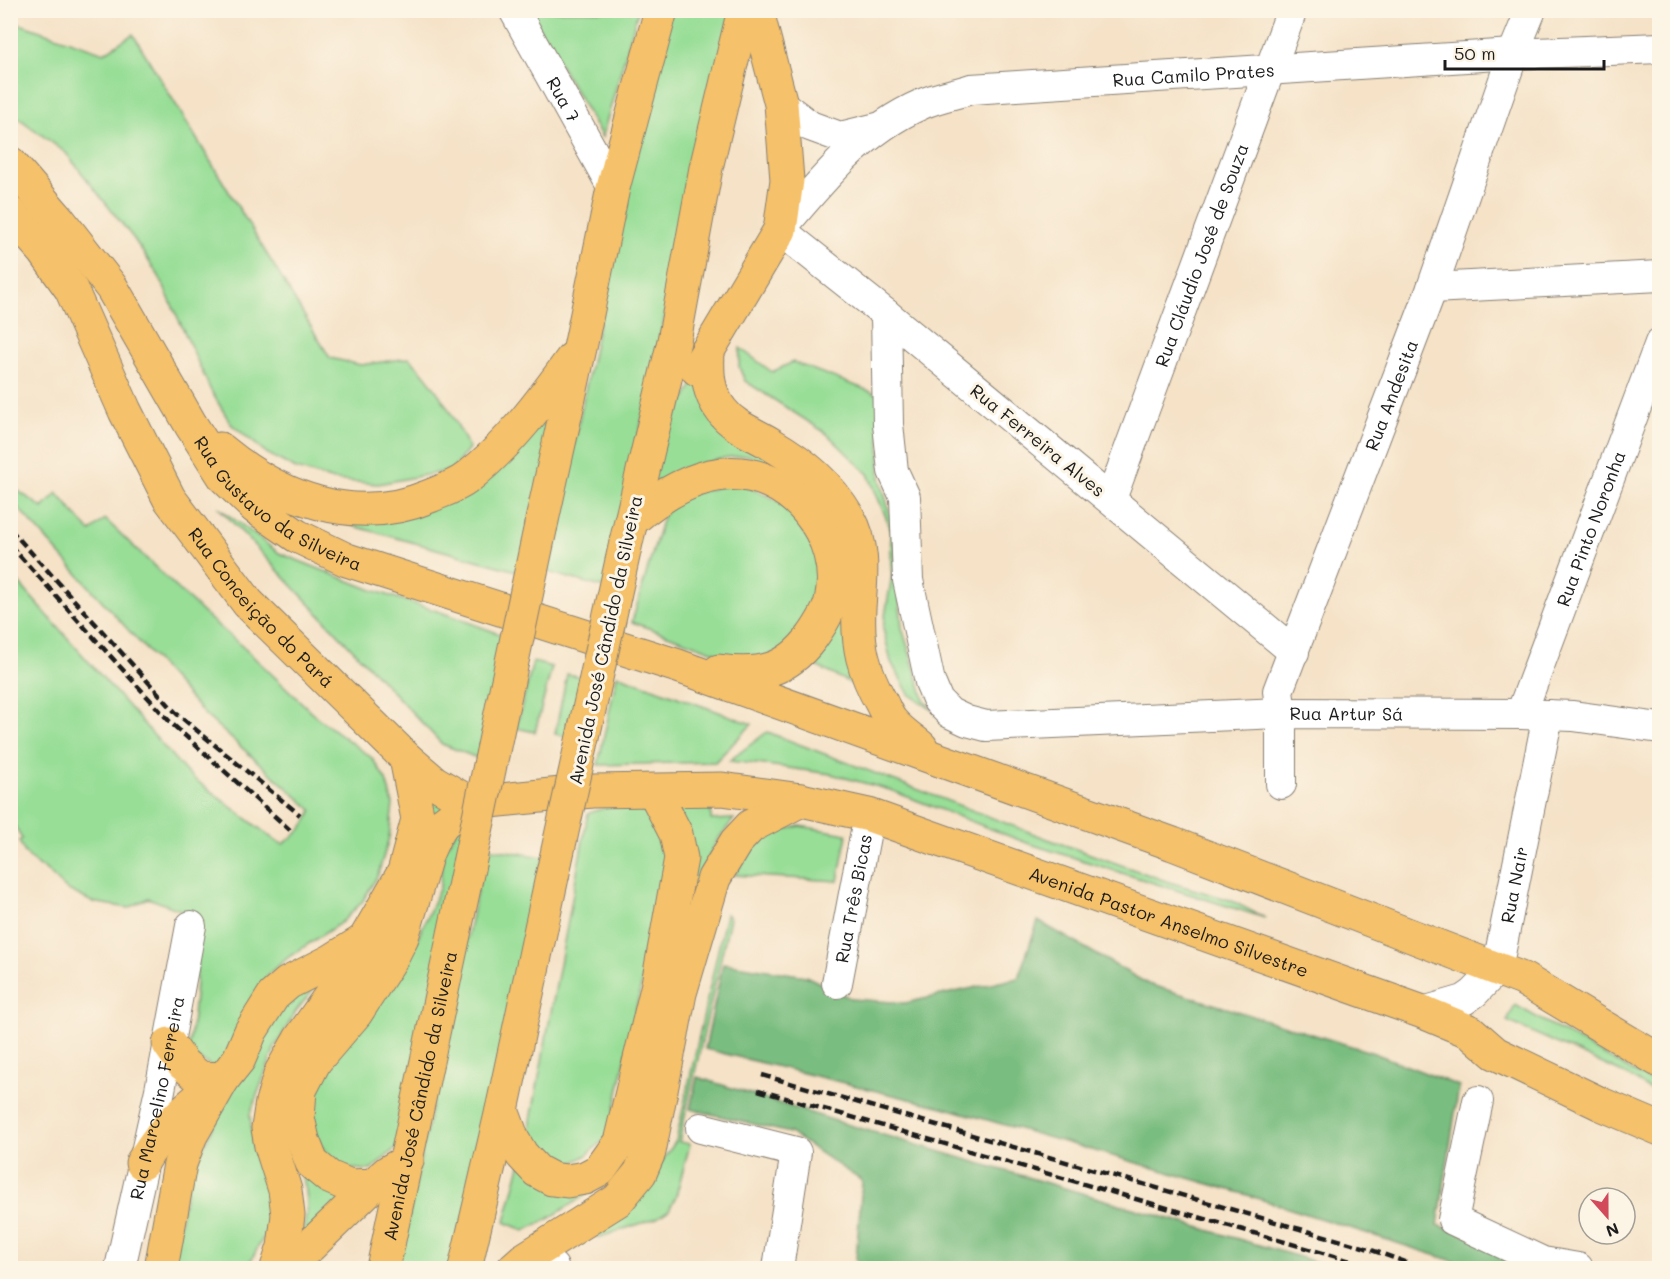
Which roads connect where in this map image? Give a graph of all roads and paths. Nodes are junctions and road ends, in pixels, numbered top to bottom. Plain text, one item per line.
1 (514, 10) edge
2 (661, 10) edge
3 (744, 10) edge
4 (759, 10) edge
5 (1292, 10) edge
6 (1531, 10) edge
7 (1659, 48) edge
8 (1513, 54) junction
9 (1269, 70) junction
10 (781, 104) junction
11 (880, 128) junction
12 (10, 164) edge
13 (613, 188) junction
14 (10, 213) edge
15 (780, 230) junction
16 (1659, 276) edge
17 (1432, 288) junction
18 (886, 314) junction
19 (1659, 343) edge
20 (580, 348) junction
21 (708, 350) junction
22 (191, 425) junction
23 (647, 453) junction
24 (1111, 500) junction
25 (629, 530) junction
26 (1294, 652) junction
27 (678, 666) junction
28 (1281, 713) junction
29 (1535, 714) junction
30 (1659, 728) edge
31 (933, 757) junction
32 (406, 758) junction
33 (1281, 784) dead end
34 (654, 791) junction
35 (801, 800) junction
36 (470, 803) junction
37 (869, 815) junction
38 (191, 926) dead end
39 (367, 938) junction
40 (1497, 969) junction
41 (837, 983) dead end
42 (1423, 1012) junction
43 (169, 1044) junction
44 (1659, 1060) edge
45 (223, 1079) junction
46 (1478, 1101) dead end
47 (502, 1110) junction
48 (701, 1128) dead end
49 (1659, 1129) edge
50 (407, 1161) junction
51 (142, 1163) junction
52 (373, 1185) junction
53 (120, 1269) edge
54 (161, 1269) edge
55 (279, 1269) edge
56 (382, 1269) edge
57 (465, 1269) edge
58 (514, 1269) edge
59 (778, 1269) edge
60 (1578, 1269) edge

1 - 13 street, Rua 7
2 - 13 main road, Avenida José Cândido da Silveira
3 - 23 main road, Avenida José Cândido da Silveira
4 - 10 main road
5 - 9 street, Rua Cláudio José de Souza
6 - 8 street, Rua Andesita
7 - 8 street, Rua Camilo Prates
8 - 9 street, Rua Camilo Prates
8 - 17 street, Rua Andesita
9 - 11 street, Rua Camilo Prates
9 - 24 street, Rua Cláudio José de Souza
10 - 11 street
10 - 15 main road
11 - 15 street, Rua Camilo Prates
12 - 22 main road, Rua Gustavo da Silveira
13 - 20 main road, Avenida José Cândido da Silveira
14 - 32 main road, Rua Conceição do Pará
15 - 18 street, Rua Ferreira Alves
15 - 21 main road
16 - 17 street
17 - 26 street, Rua Andesita
18 - 24 street, Rua Ferreira Alves
18 - 28 street, Rua Artur Sá
19 - 29 street, Rua Pinto Noronha
20 - 22 main road
20 - 50 main road, Avenida José Cândido da Silveira, bridge
21 - 23 main road
21 - 31 main road
22 - 27 main road, Rua Gustavo da Silveira
23 - 25 main road, Avenida José Cândido da Silveira
24 - 26 street, Rua Ferreira Alves
25 - 27 main road
25 - 47 main road, Avenida José Cândido da Silveira, bridge
26 - 28 street, Rua Andesita
27 - 31 main road
28 - 29 street, Rua Artur Sá
28 - 33 street, Rua Andesita
29 - 30 street, Rua Artur Sá
29 - 40 street, Rua Nair
31 - 40 main road
32 - 36 main road, Rua Conceição do Pará
32 - 39 main road
34 - 35 main road, Avenida Pastor Anselmo Silvestre
34 - 36 main road
34 - 47 main road
35 - 37 main road, Avenida Pastor Anselmo Silvestre
35 - 58 main road
36 - 52 main road
37 - 41 street, Rua Três Bicas
37 - 42 main road, Avenida Pastor Anselmo Silvestre
38 - 43 street, Rua Marcelino Ferreira
39 - 45 main road
39 - 55 main road
40 - 42 street
40 - 44 main road
42 - 49 main road, Avenida Pastor Anselmo Silvestre
43 - 45 main road
43 - 51 street, Rua Marcelino Ferreira
45 - 51 main road
45 - 54 main road
46 - 60 street
47 - 57 main road, Avenida José Cândido da Silveira
48 - 59 street
50 - 52 main road
50 - 56 main road, Avenida José Cândido da Silveira
51 - 53 street, Rua Marcelino Ferreira
52 - 55 main road

